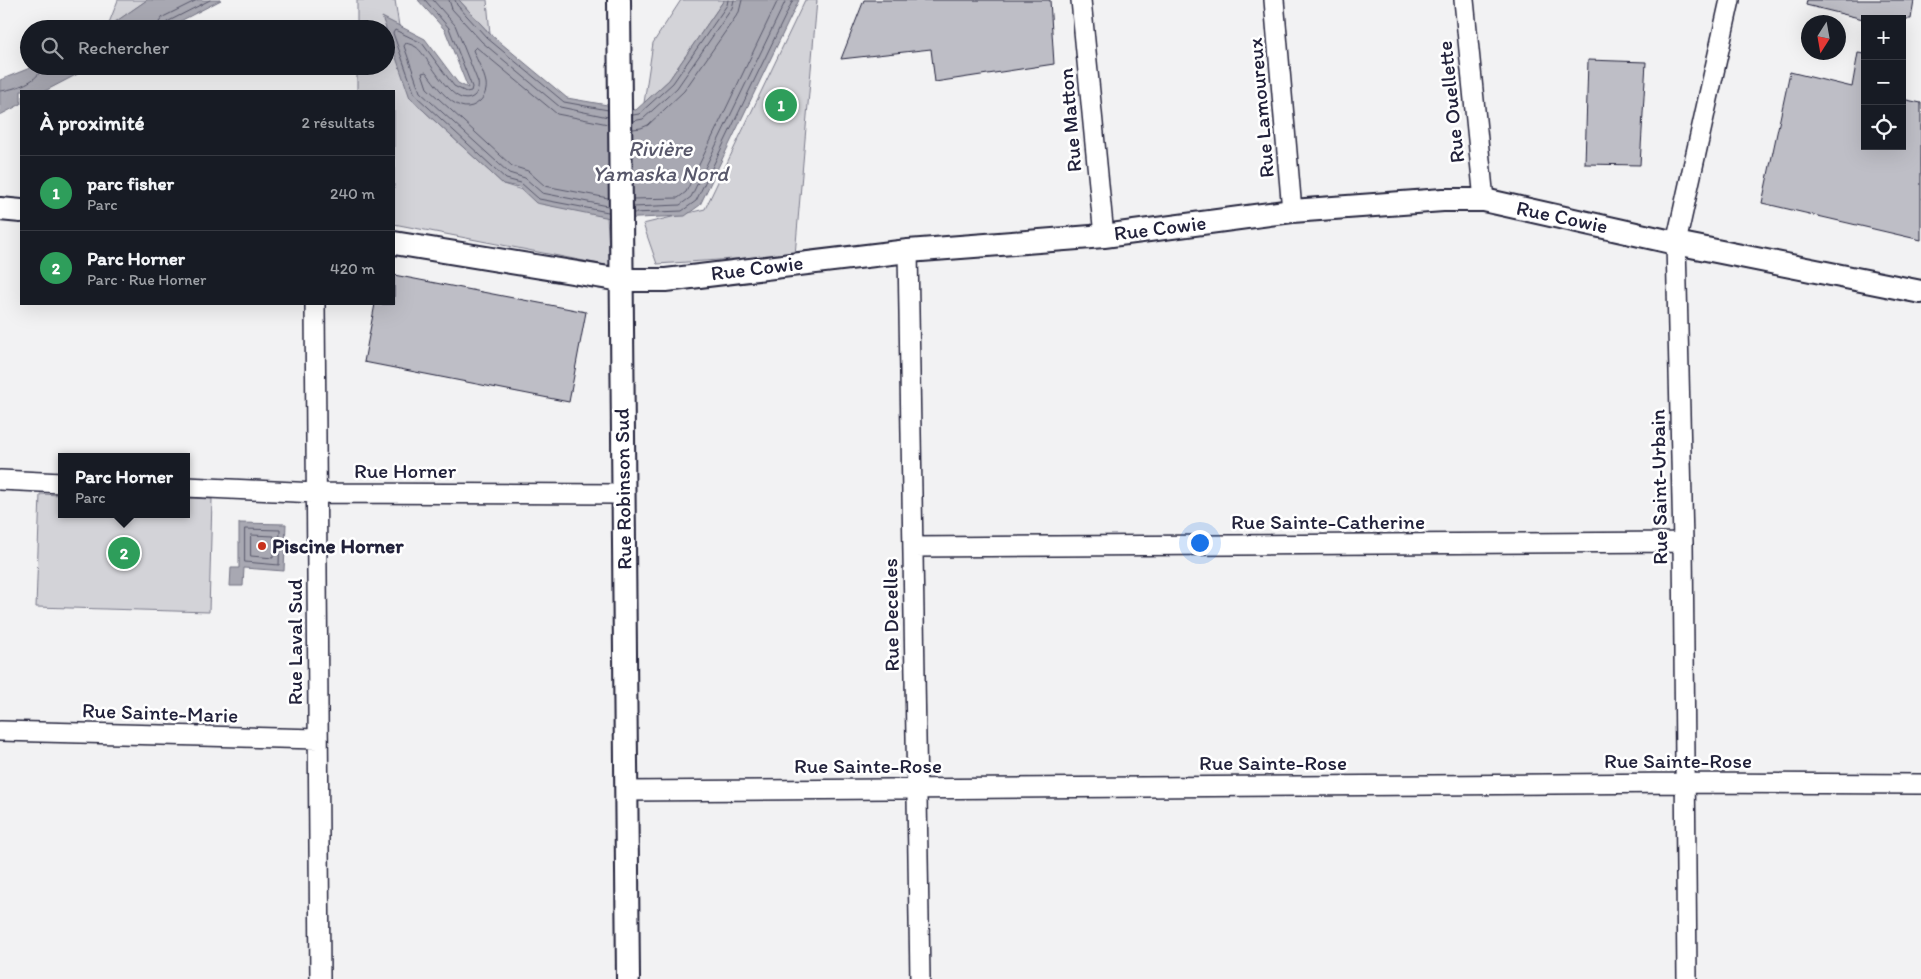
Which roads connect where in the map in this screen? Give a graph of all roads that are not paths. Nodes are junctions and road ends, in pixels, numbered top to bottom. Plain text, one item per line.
1 (619, 0) edge
2 (1081, 0) edge
3 (1274, 0) edge
4 (1464, 0) edge
5 (1730, 0) edge
6 (1484, 200) junction
7 (0, 209) edge
8 (20, 211) edge
9 (1292, 211) junction
10 (1104, 236) junction
11 (395, 243) edge
12 (1676, 243) junction
13 (908, 251) junction
14 (621, 270) junction
15 (1921, 292) edge
16 (315, 305) edge
17 (0, 480) edge
18 (58, 482) edge
19 (190, 488) edge
20 (316, 493) junction
21 (623, 494) junction
22 (1683, 542) junction
23 (913, 548) junction
24 (0, 731) edge
25 (318, 739) junction
26 (1686, 783) junction
27 (1921, 784) edge
28 (917, 789) junction
29 (626, 791) junction
30 (320, 979) edge
31 (628, 979) edge
32 (920, 979) edge
33 (1687, 979) edge

1 - 14 street, Rue Robinson Sud
2 - 10 street, Rue Matton
3 - 9 street, Rue Lamoureux
4 - 6 street, Rue Ouellette
5 - 12 street, Rue Saint-Urbain
6 - 9 street, Rue Cowie
6 - 12 street, Rue Cowie
7 - 8 street
9 - 10 street, Rue Cowie
10 - 13 street, Rue Cowie
11 - 14 street, Rue Cowie
12 - 15 street, Rue Cowie
12 - 22 street, Rue Saint-Urbain
13 - 14 street, Rue Cowie
13 - 23 street, Rue Decelles
14 - 21 street, Rue Robinson Sud
16 - 20 street, Rue Laval Sud
17 - 18 street
19 - 20 street, Rue Horner
20 - 21 street, Rue Horner
20 - 25 street, Rue Laval Sud
21 - 29 street, Rue Robinson Sud
22 - 23 street, Rue Sainte-Catherine
22 - 26 street, Rue Saint-Urbain
23 - 28 street, Rue Decelles
24 - 25 street, Rue Sainte-Marie
25 - 30 street, Rue Laval Sud
26 - 27 street, Rue Sainte-Rose
26 - 28 street, Rue Sainte-Rose
26 - 33 street, Rue Saint-Urbain
28 - 29 street, Rue Sainte-Rose
28 - 32 street, Rue Decelles
29 - 31 street, Rue Robinson Sud

